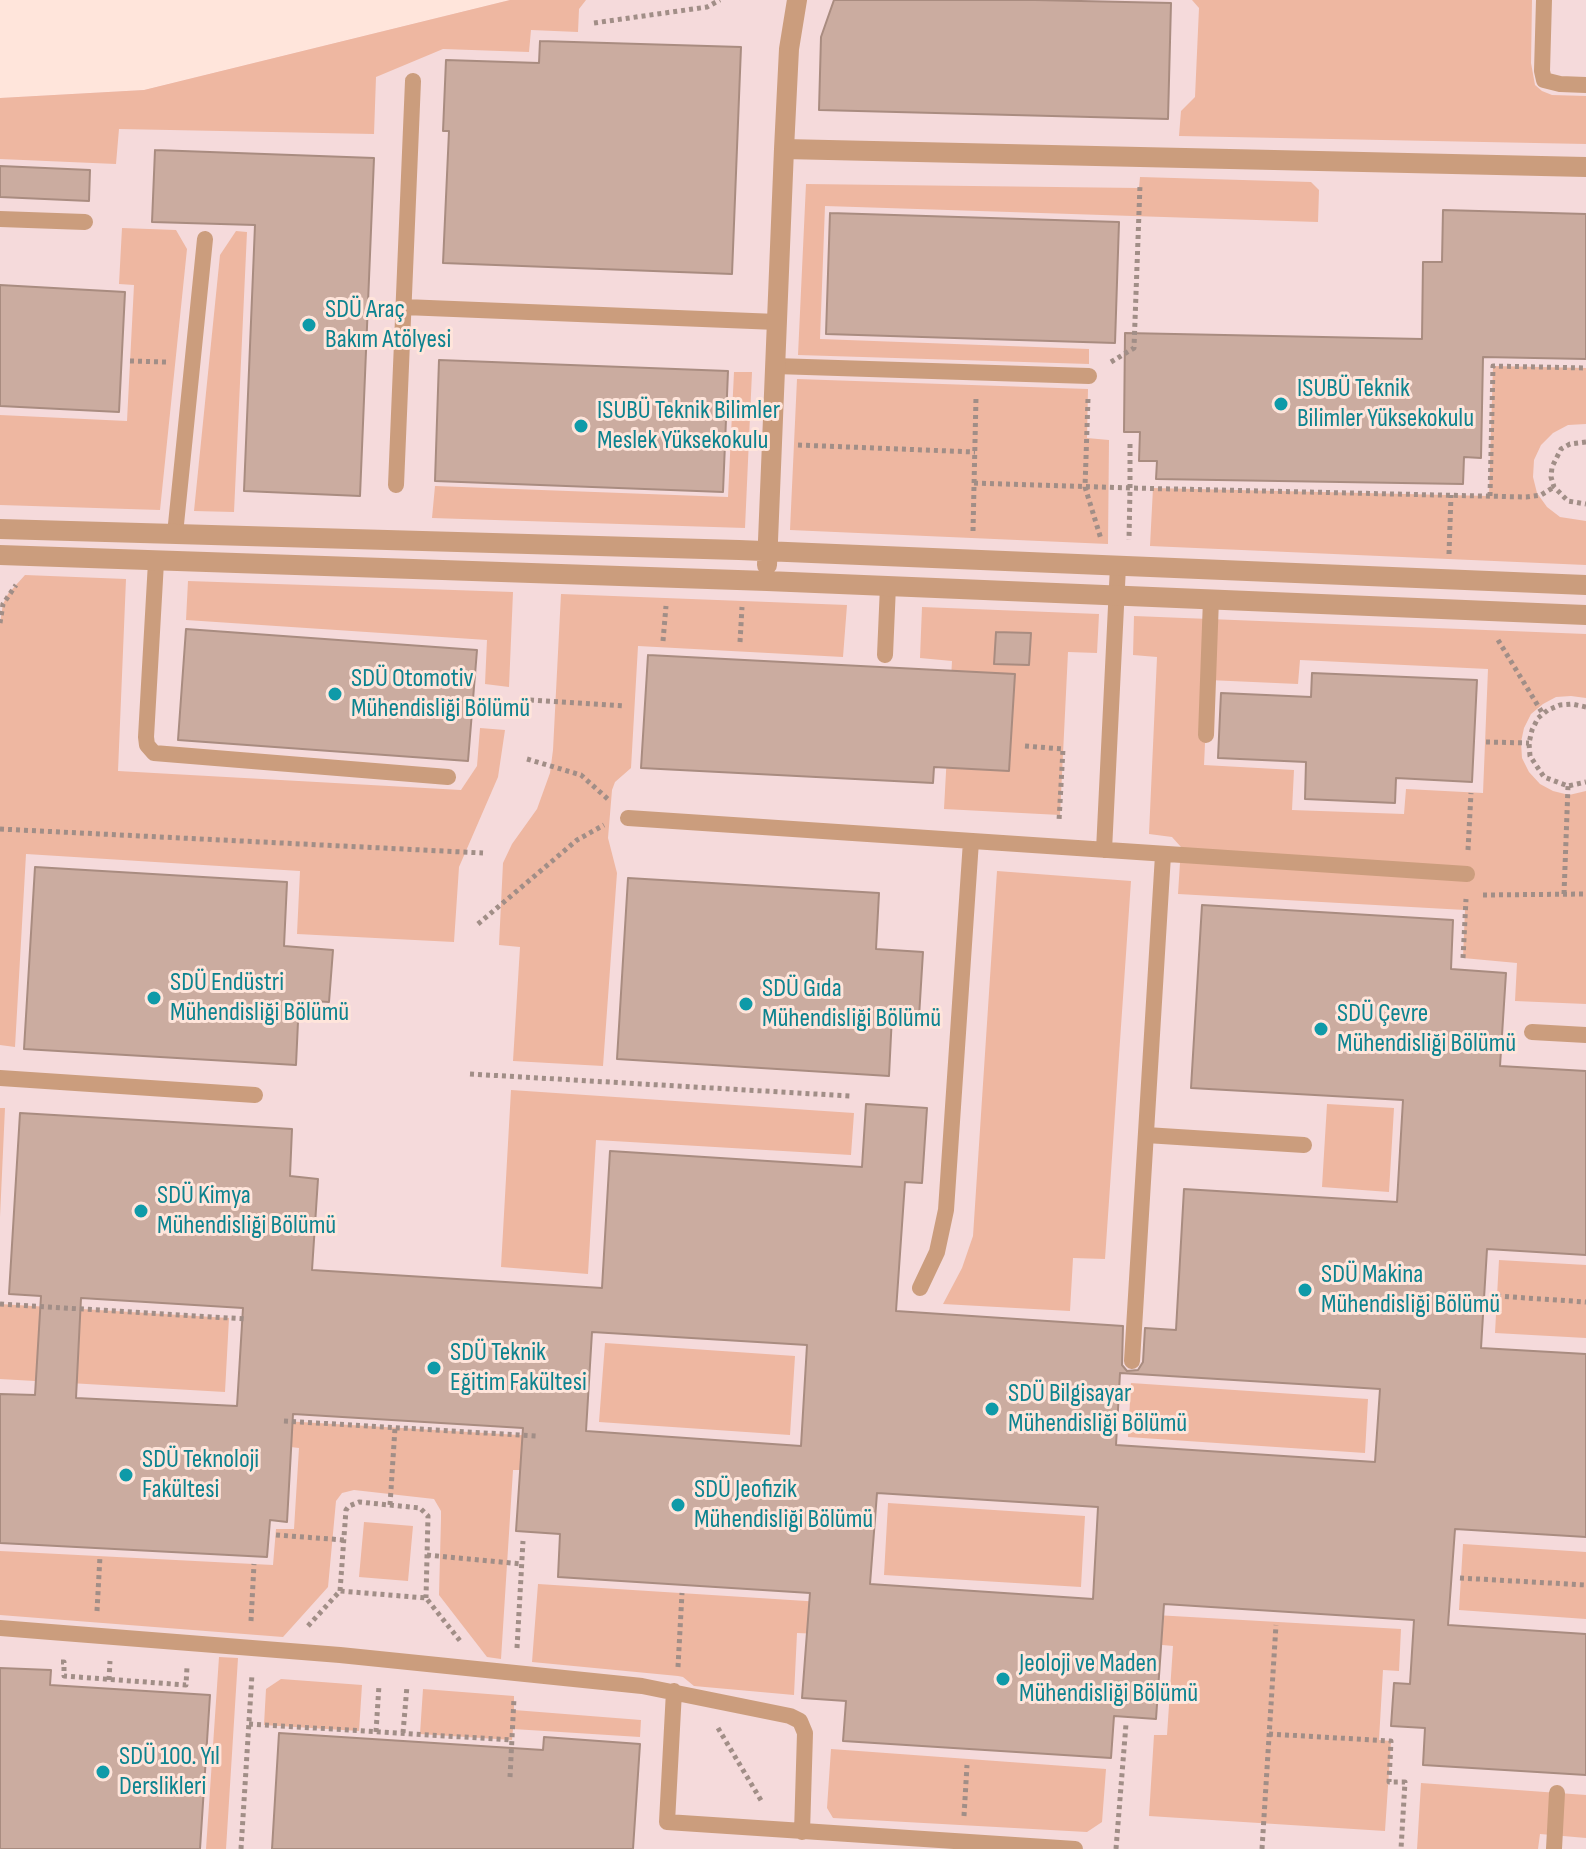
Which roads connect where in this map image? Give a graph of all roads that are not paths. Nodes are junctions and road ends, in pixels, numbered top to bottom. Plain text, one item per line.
1 (797, 0) edge
2 (1544, 0) edge
3 (413, 81) dead end
4 (1586, 85) edge
5 (784, 149) junction
6 (1586, 167) edge
7 (0, 219) edge
8 (85, 222) dead end
9 (205, 239) dead end
10 (404, 307) junction
11 (777, 322) junction
12 (775, 366) junction
13 (1089, 376) road end
14 (396, 485) dead end
15 (4, 529) edge
16 (175, 534) junction
17 (0, 548) edge
18 (768, 552) junction
19 (0, 555) edge
20 (156, 562) junction
21 (1118, 566) junction
22 (767, 581) junction
23 (1586, 585) edge
24 (888, 586) junction
25 (1117, 595) junction
26 (1211, 599) junction
27 (1586, 615) edge
28 (885, 655) dead end
29 (1206, 735) dead end
30 (448, 777) dead end
31 (628, 818) road end
32 (971, 841) junction
33 (1104, 850) junction
34 (1163, 855) junction
35 (1467, 874) dead end
36 (1532, 1032) dead end
37 (1586, 1035) edge
38 (0, 1078) edge
39 (255, 1095) dead end
40 (1146, 1135) junction
41 (1304, 1145) dead end
42 (920, 1288) dead end
43 (1132, 1361) dead end
44 (0, 1628) edge
45 (676, 1684) junction
46 (1557, 1793) dead end
47 (802, 1832) junction
48 (1075, 1849) edge
49 (1554, 1849) edge

1 - 5 street
2 - 4 lane
3 - 10 lane
5 - 6 street
5 - 11 street
7 - 8 lane
9 - 16 lane
10 - 11 lane
10 - 14 lane
11 - 12 street
12 - 13 lane
12 - 18 street
15 - 16 street
15 - 17 street
16 - 18 street
18 - 21 street
18 - 22 street
19 - 20 street
20 - 22 street
20 - 30 lane
21 - 23 street
21 - 25 lane
22 - 24 street
24 - 25 street
24 - 28 lane
25 - 26 street
25 - 33 lane
26 - 27 street
26 - 29 lane
31 - 32 lane
32 - 33 lane
32 - 42 lane
33 - 34 lane
34 - 35 lane
34 - 40 lane
36 - 37 lane
38 - 39 lane
40 - 41 lane
40 - 43 lane
44 - 45 lane
45 - 47 lane
45 - 47 lane
46 - 49 lane
47 - 48 lane

